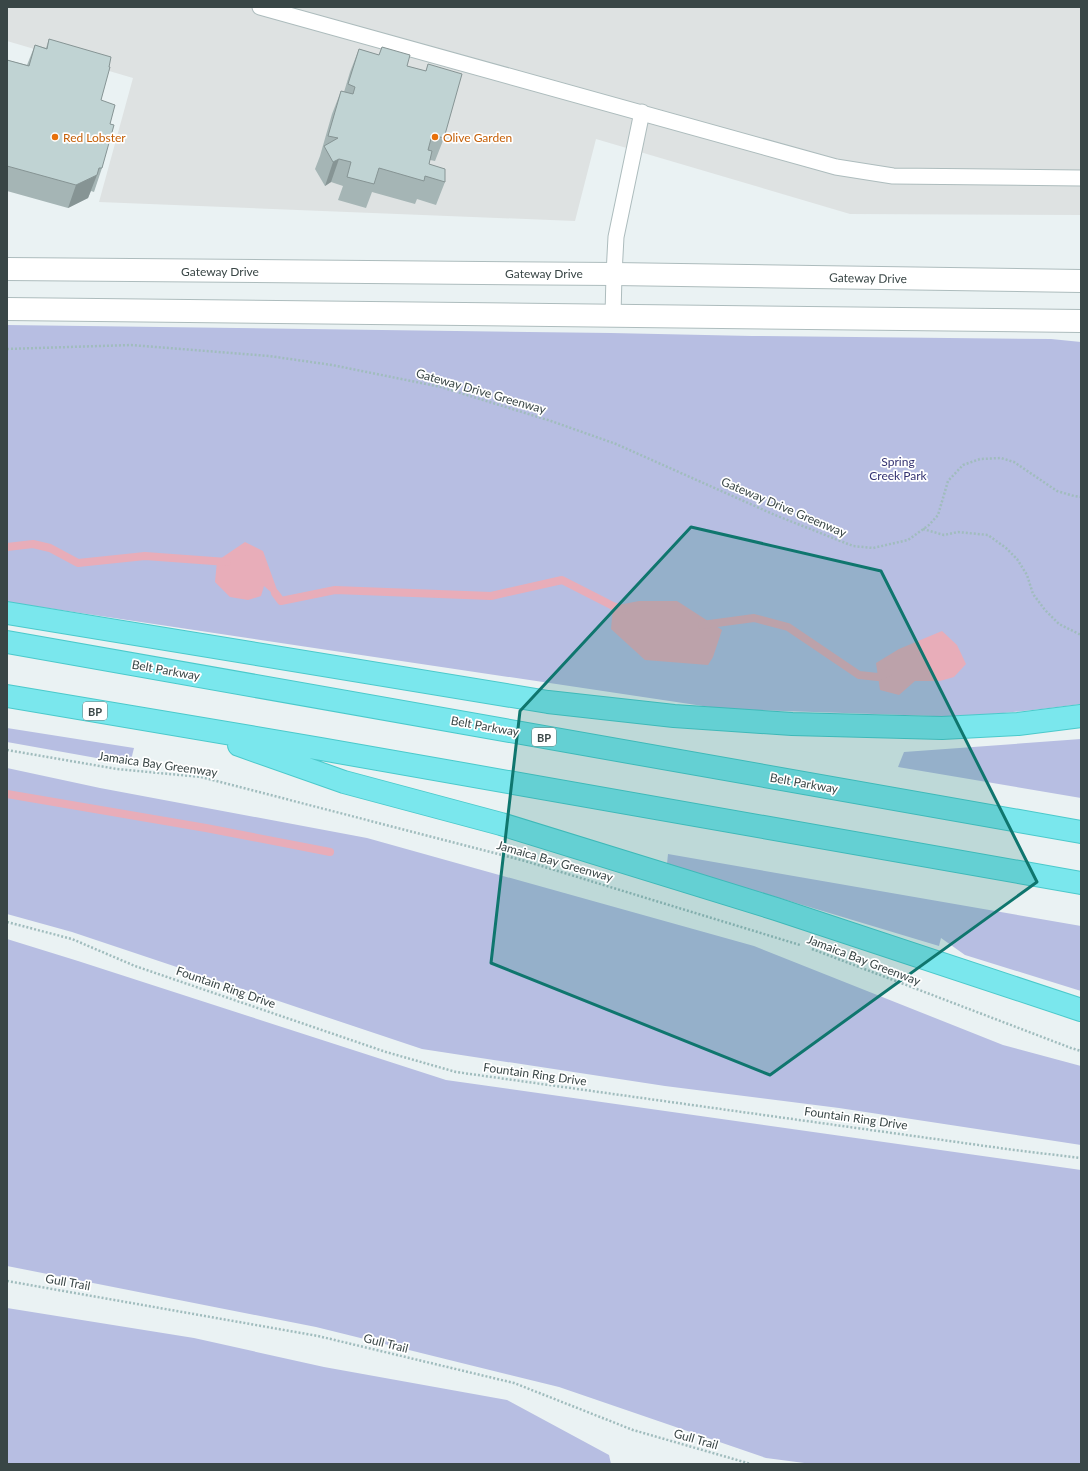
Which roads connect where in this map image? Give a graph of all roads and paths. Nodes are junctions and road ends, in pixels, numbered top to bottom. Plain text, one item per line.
1 (260, 7) edge
2 (642, 112) junction
3 (1081, 178) edge
4 (7, 269) edge
5 (614, 274) junction
6 (1081, 281) edge
7 (7, 309) edge
8 (613, 316) junction
9 (1081, 322) edge
10 (7, 349) edge
11 (1081, 497) edge
12 (923, 529) junction
13 (7, 613) edge
14 (1081, 635) edge
15 (7, 642) edge
16 (7, 696) edge
17 (1081, 716) edge
18 (183, 726) junction
19 (7, 750) edge
20 (1081, 832) edge
21 (1081, 883) edge
22 (7, 922) edge
23 (802, 946) dead end
24 (809, 948) dead end
25 (1081, 1010) edge
26 (1081, 1051) edge
27 (1081, 1158) edge
28 (7, 1281) edge
29 (751, 1464) edge

1 - 2 lane
2 - 3 lane
2 - 5 lane
4 - 5 street, Gateway Drive
5 - 6 street, Gateway Drive
5 - 8 lane
7 - 8 street
8 - 9 street
10 - 12 path, Gateway Drive Greenway
11 - 12 path, Gateway Drive Greenway
12 - 14 path
13 - 17 highway
15 - 20 highway, Belt Parkway / BP
16 - 18 highway, BP
18 - 21 highway, BP
18 - 25 highway
19 - 23 path, Jamaica Bay Greenway
22 - 27 path, Fountain Ring Drive
24 - 26 path, Jamaica Bay Greenway
28 - 29 path, Gull Trail

